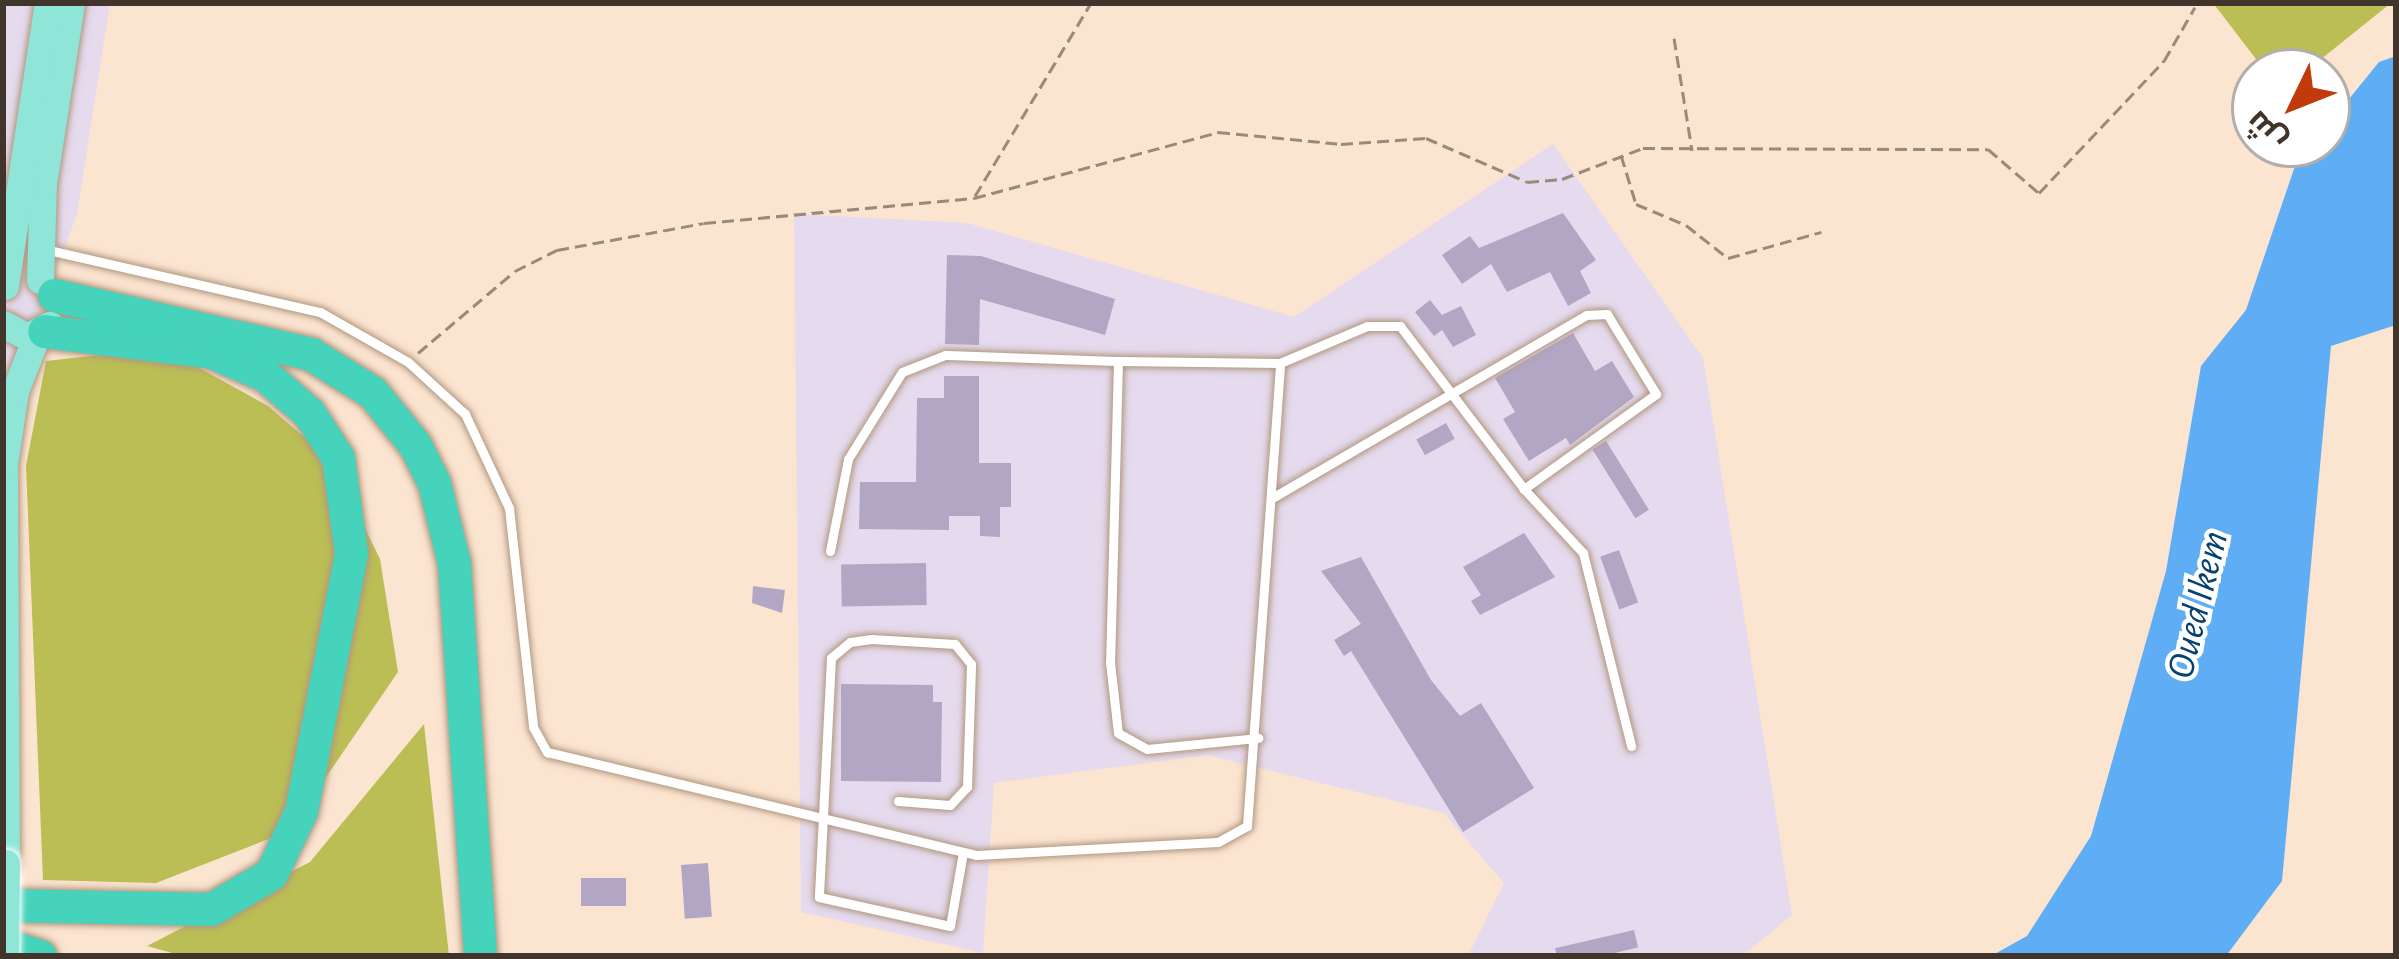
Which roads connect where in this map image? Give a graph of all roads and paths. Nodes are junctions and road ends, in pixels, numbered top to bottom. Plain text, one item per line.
1 (48, 3) edge
2 (71, 3) edge
3 (1091, 3) edge
4 (2195, 7) dead end
5 (1675, 38) dead end
6 (1692, 152) junction
7 (1621, 155) junction
8 (974, 198) junction
9 (1821, 232) dead end
10 (39, 248) junction
11 (4, 288) edge
12 (47, 288) junction
13 (3, 324) edge
14 (40, 333) junction
15 (1118, 361) junction
16 (408, 362) junction
17 (1280, 364) junction
18 (1449, 396) junction
19 (1524, 489) junction
20 (1272, 498) junction
21 (830, 551) dead end
22 (1258, 738) junction
23 (1631, 746) dead end
24 (898, 801) dead end
25 (823, 819) junction
26 (962, 852) junction
27 (3, 905) edge
28 (3, 944) edge
29 (5, 956) edge
30 (40, 956) edge
31 (480, 956) edge

1 - 11 main road
2 - 10 main road
3 - 8 path
4 - 6 path
5 - 6 path
6 - 7 path
7 - 8 path
7 - 9 path
8 - 16 path
10 - 12 main road
10 - 16 lane
11 - 12 main road
12 - 14 main road
12 - 31 highway
13 - 14 main road
14 - 27 highway
14 - 29 main road, bridge
15 - 17 lane
15 - 21 lane
15 - 22 lane
16 - 25 lane
17 - 18 lane
17 - 20 lane
18 - 19 lane
18 - 19 lane
18 - 20 lane
19 - 23 lane
20 - 22 lane
22 - 26 lane
24 - 25 lane
25 - 26 lane
25 - 26 lane
28 - 30 highway

